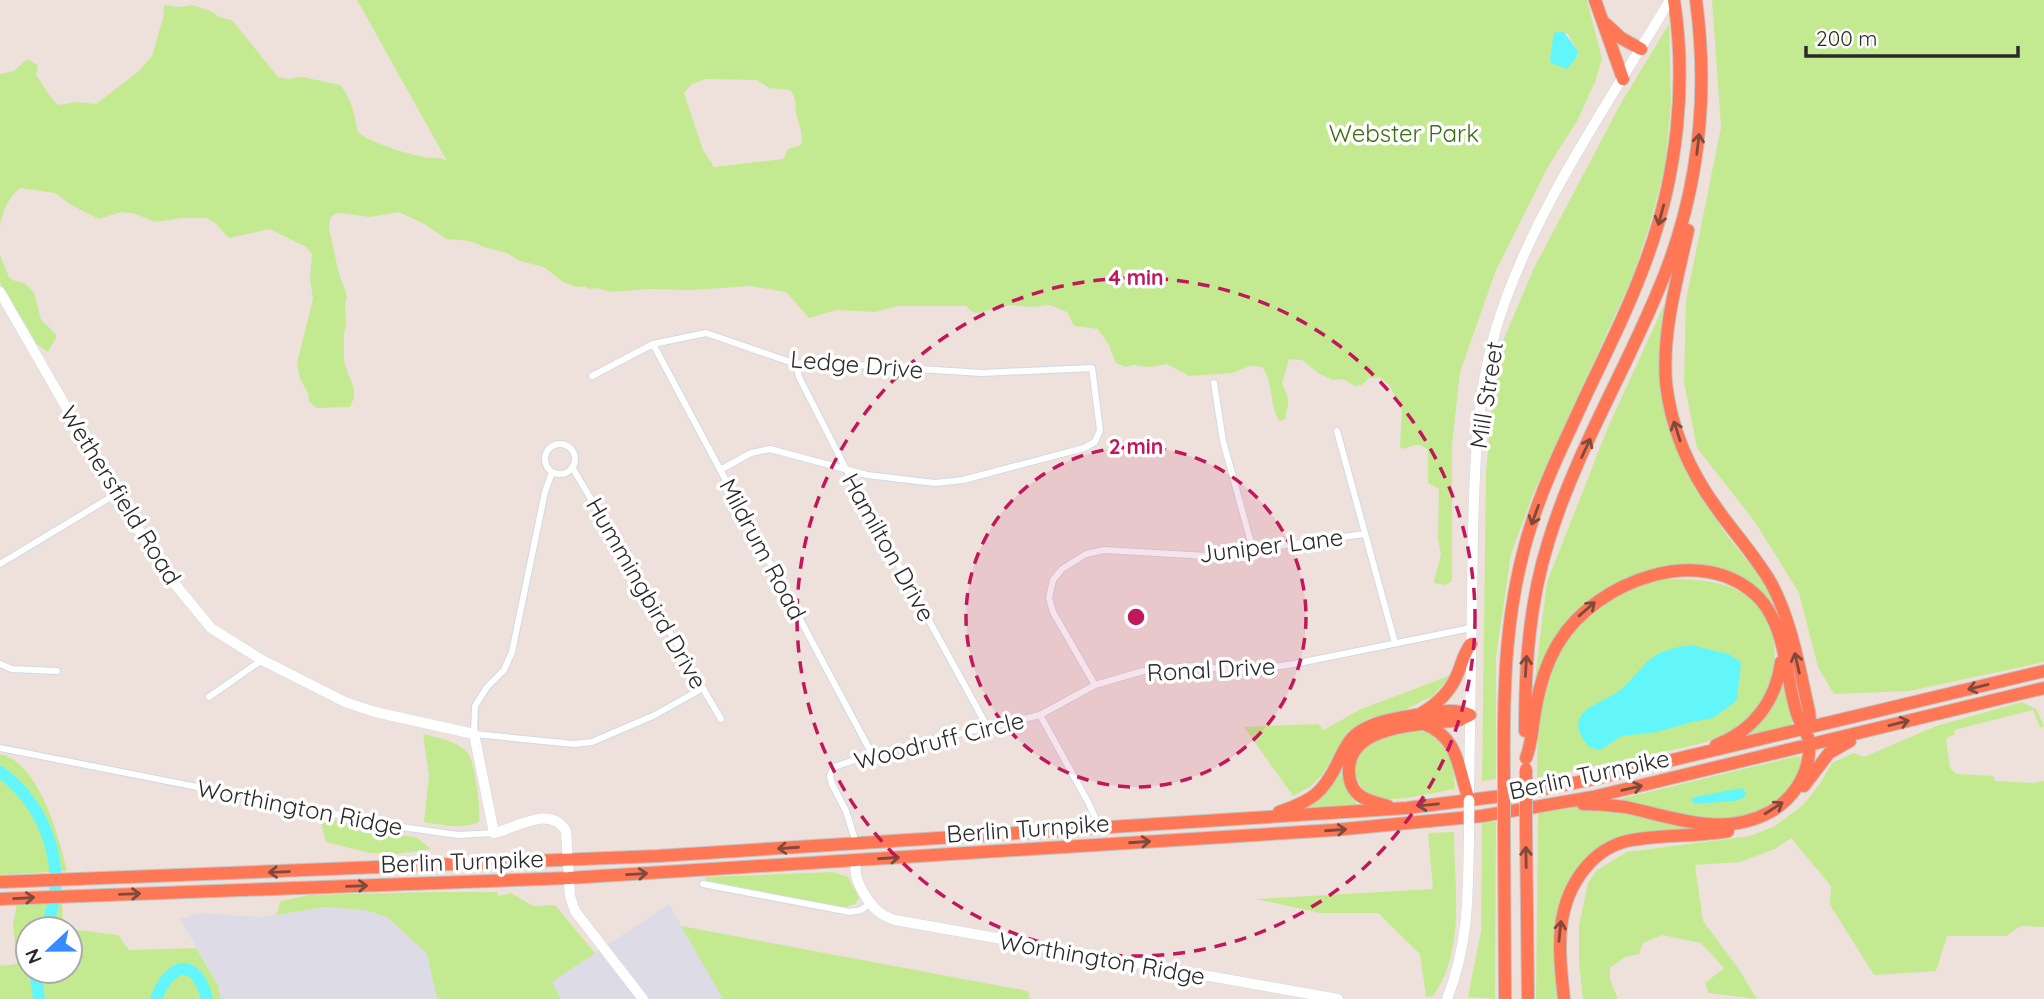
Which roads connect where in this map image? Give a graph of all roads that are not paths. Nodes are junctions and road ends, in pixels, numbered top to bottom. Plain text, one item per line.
1 (1595, 0) edge
2 (1672, 0) edge
3 (1696, 0) edge
4 (1601, 19) junction
5 (1641, 48) junction
6 (1623, 79) junction
7 (1691, 184) junction
8 (0, 292) edge
9 (653, 344) junction
10 (796, 364) junction
11 (592, 376) dead end
12 (1214, 383) dead end
13 (1337, 431) dead end
14 (572, 467) junction
15 (720, 470) junction
16 (552, 471) junction
17 (847, 471) junction
18 (116, 494) junction
19 (1364, 534) junction
20 (1253, 551) junction
21 (0, 564) edge
22 (1471, 628) junction
23 (1395, 643) junction
24 (1471, 644) junction
25 (1783, 652) junction
26 (262, 660) junction
27 (0, 664) edge
28 (57, 671) dead end
29 (2044, 671) edge
30 (1095, 685) junction
31 (703, 688) junction
32 (2044, 688) edge
33 (209, 697) dead end
34 (1040, 715) junction
35 (1470, 715) junction
36 (721, 719) dead end
37 (1421, 719) junction
38 (988, 728) junction
39 (1807, 729) junction
40 (1870, 730) junction
41 (474, 734) junction
42 (1809, 745) junction
43 (0, 748) edge
44 (872, 754) junction
45 (1692, 757) junction
46 (1526, 764) junction
47 (1465, 778) junction
48 (1795, 790) junction
49 (1469, 800) joint
50 (1565, 803) junction
51 (1398, 808) junction
52 (1266, 818) junction
53 (1750, 820) junction
54 (1100, 828) junction
55 (494, 833) junction
56 (856, 843) junction
57 (858, 860) junction
58 (568, 861) junction
59 (569, 878) junction
60 (0, 882) edge
61 (703, 884) dead end
62 (0, 900) edge
63 (871, 903) junction
64 (643, 999) edge
65 (1338, 999) edge
66 (1447, 999) edge
67 (1505, 999) edge
68 (1528, 999) edge
69 (1564, 999) edge

1 - 4 highway
2 - 5 main road, Mill Street
2 -> 67 highway, bridge
7 -> 3 highway
4 - 5 highway
4 - 6 highway
5 - 6 main road, Mill Street
6 - 22 main road, Mill Street
39 -> 7 highway
46 -> 7 highway
8 - 18 main road, Wethersfield Road
9 - 10 street, Ledge Drive
9 - 11 street, Ledge Drive
9 - 15 street, Mildrum Road
10 - 17 street, Hamilton Drive
10 - 17 street, Ledge Drive
12 - 20 street
13 - 19 street
14 - 16 street
14 - 16 street, Hummingbird Drive
14 - 31 street, Hummingbird Drive
15 - 17 street
15 - 44 street, Mildrum Road
16 - 41 street, Hummingbird Drive
17 - 38 street, Hamilton Drive
18 - 21 street
18 - 26 main road, Wethersfield Road
19 - 20 street, Juniper Lane
19 - 23 street
20 - 30 street, Juniper Lane
22 - 23 street, Ronal Drive
22 - 24 main road, Mill Street
23 - 30 street, Ronal Drive
24 - 35 main road, Mill Street
24 - 37 highway
25 - 39 highway
25 - 45 highway
46 -> 25 highway
26 - 33 street
26 - 41 main road, Wethersfield Road
27 - 28 street
29 -> 39 highway, Berlin Turnpike
30 - 34 street, Ronal Drive
31 - 36 street, Hummingbird Drive
31 - 41 street
40 -> 32 highway, Berlin Turnpike
34 - 38 street, Woodruff Circle
34 - 54 street, Woodruff Circle
35 - 37 highway
35 - 47 main road, Mill Street
37 - 47 highway
37 - 51 highway
37 - 52 highway
38 - 44 street, Woodruff Circle
39 - 42 highway
39 - 45 highway, Berlin Turnpike
40 - 42 highway, Berlin Turnpike
40 - 48 highway
41 - 55 main road, Hummingbird Drive
42 - 48 highway
50 -> 42 highway, Berlin Turnpike
43 - 55 street, Worthington Ridge
44 - 56 street, Woodruff Circle
45 -> 51 highway, Berlin Turnpike
68 -> 46 highway, bridge
47 - 49 highway
53 -> 48 highway
49 - 66 main road, bridge
50 - 53 highway
57 -> 50 highway, Berlin Turnpike
51 - 52 highway, Berlin Turnpike
52 - 54 highway, Berlin Turnpike
69 -> 53 highway
54 - 56 highway, Berlin Turnpike
55 - 58 main road, Worthington Ridge
56 - 57 main road, Worthington Ridge
56 -> 58 highway, Berlin Turnpike
59 -> 57 highway, Berlin Turnpike
57 - 63 main road, Worthington Ridge
58 - 59 main road
58 -> 60 highway, Berlin Turnpike
62 -> 59 highway, Berlin Turnpike
59 - 64 main road
61 - 63 street
63 - 65 main road, Worthington Ridge

